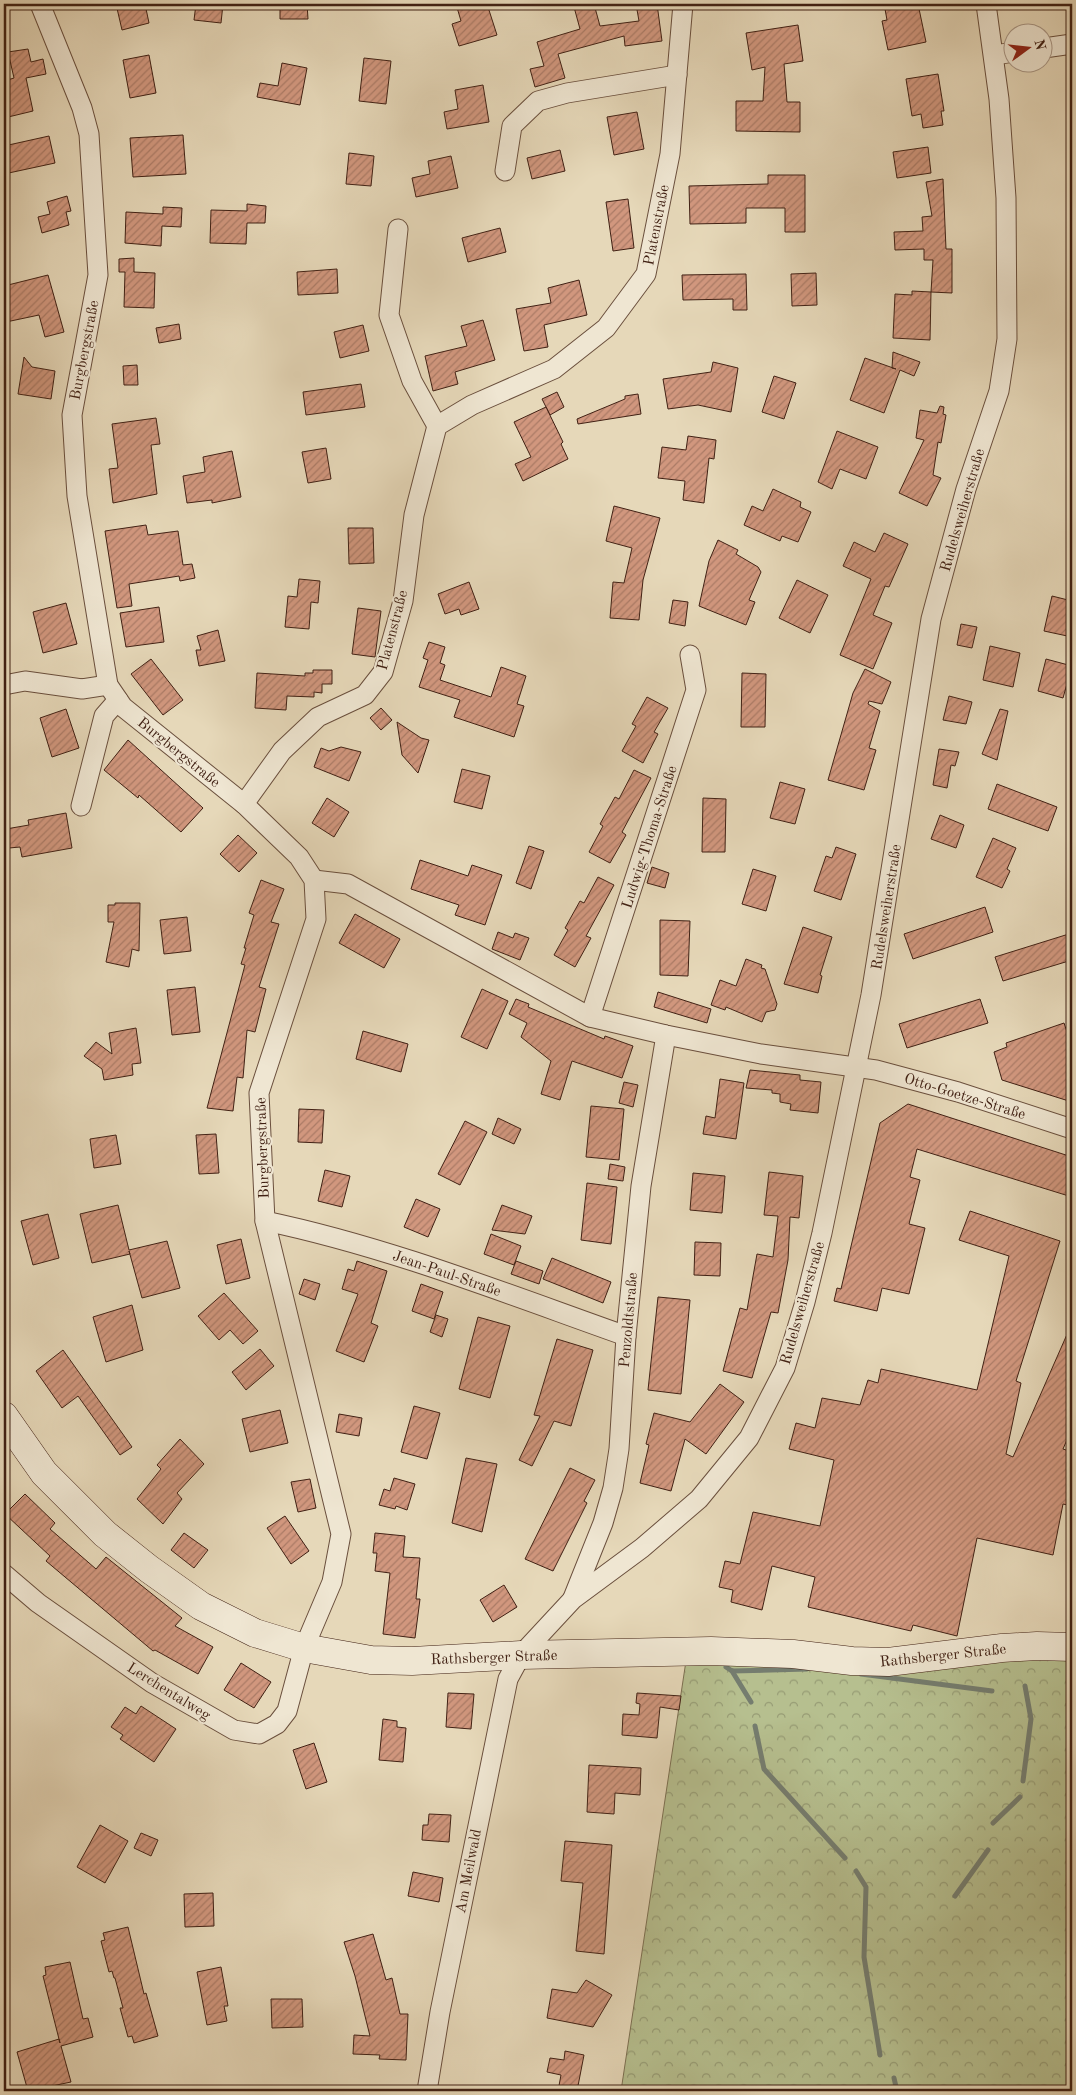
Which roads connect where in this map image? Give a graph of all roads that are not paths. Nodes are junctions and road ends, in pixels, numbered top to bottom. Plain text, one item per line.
1 (40, 4) edge
2 (683, 4) edge
3 (986, 4) edge
4 (1072, 44) edge
5 (1054, 47) edge
6 (1004, 54) edge
7 (995, 55) junction
8 (677, 75) junction
9 (505, 171) dead end
10 (398, 229) dead end
11 (437, 426) junction
12 (690, 655) dead end
13 (4, 674) edge
14 (25, 681) junction
15 (4, 685) edge
16 (113, 692) junction
17 (244, 804) junction
18 (81, 806) dead end
19 (314, 880) junction
20 (590, 1017) junction
21 (666, 1035) junction
22 (856, 1066) junction
23 (1072, 1129) edge
24 (265, 1221) junction
25 (626, 1336) junction
26 (4, 1416) edge
27 (4, 1574) edge
28 (573, 1599) junction
29 (1072, 1647) edge
30 (304, 1648) junction
31 (521, 1655) junction
32 (428, 2091) edge

1 - 16 street, Burgbergstraße
2 - 8 street, Platenstraße
3 - 7 street, Rudelsweiherstraße
4 - 5 street
6 - 7 street
7 - 22 street, Rudelsweiherstraße
8 - 9 street
8 - 11 street, Platenstraße
10 - 11 street
11 - 17 street, Platenstraße
12 - 20 street, Ludwig-Thoma-Straße
13 - 14 street
14 - 15 street
14 - 16 street
16 - 17 street, Burgbergstraße
16 - 18 street
17 - 19 street, Burgbergstraße
19 - 20 street
19 - 24 street, Burgbergstraße
20 - 21 street
21 - 22 street
21 - 25 street, Penzoldtstraße
22 - 23 street, Otto-Goetze-Straße
22 - 28 street, Rudelsweiherstraße
24 - 25 street, Jean-Paul-Straße
24 - 30 street, Burgbergstraße
25 - 28 street, Penzoldtstraße
26 - 30 street, Rathsberger Straße
27 - 30 street, Lerchentalweg
28 - 31 street, Rudelsweiherstraße
29 - 31 street, Rathsberger Straße
30 - 31 street, Rathsberger Straße
31 - 32 street, Am Meilwald

